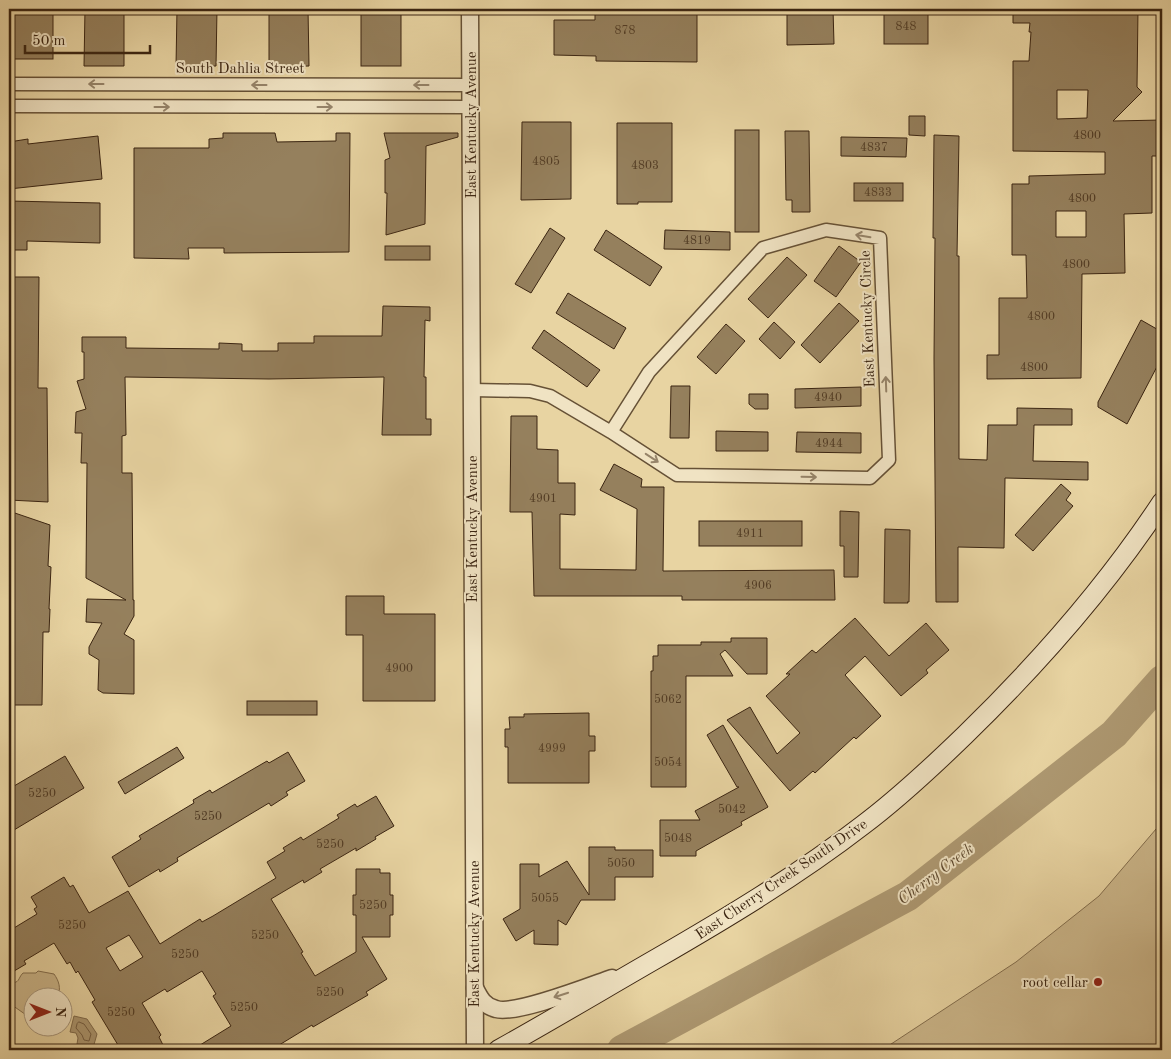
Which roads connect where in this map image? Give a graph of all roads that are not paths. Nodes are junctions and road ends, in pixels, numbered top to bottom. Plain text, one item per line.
1 (470, 9) edge
2 (9, 84) edge
3 (470, 85) junction
4 (9, 106) edge
5 (470, 107) junction
6 (472, 390) junction
7 (611, 432) junction
8 (1162, 502) edge
9 (640, 968) junction
10 (474, 988) junction
11 (475, 1050) edge
12 (498, 1050) edge

1 - 3 street, East Kentucky Avenue
3 -> 2 street, South Dahlia Street
3 - 5 street, East Kentucky Avenue
4 -> 5 street
5 - 6 street, East Kentucky Avenue
6 - 7 street, East Kentucky Circle
6 - 10 street, East Kentucky Avenue
7 -> 7 street, East Kentucky Circle
8 - 9 main road, East Cherry Creek South Drive
9 -> 10 street
9 - 12 main road, East Cherry Creek South Drive
10 - 11 street, East Kentucky Avenue

